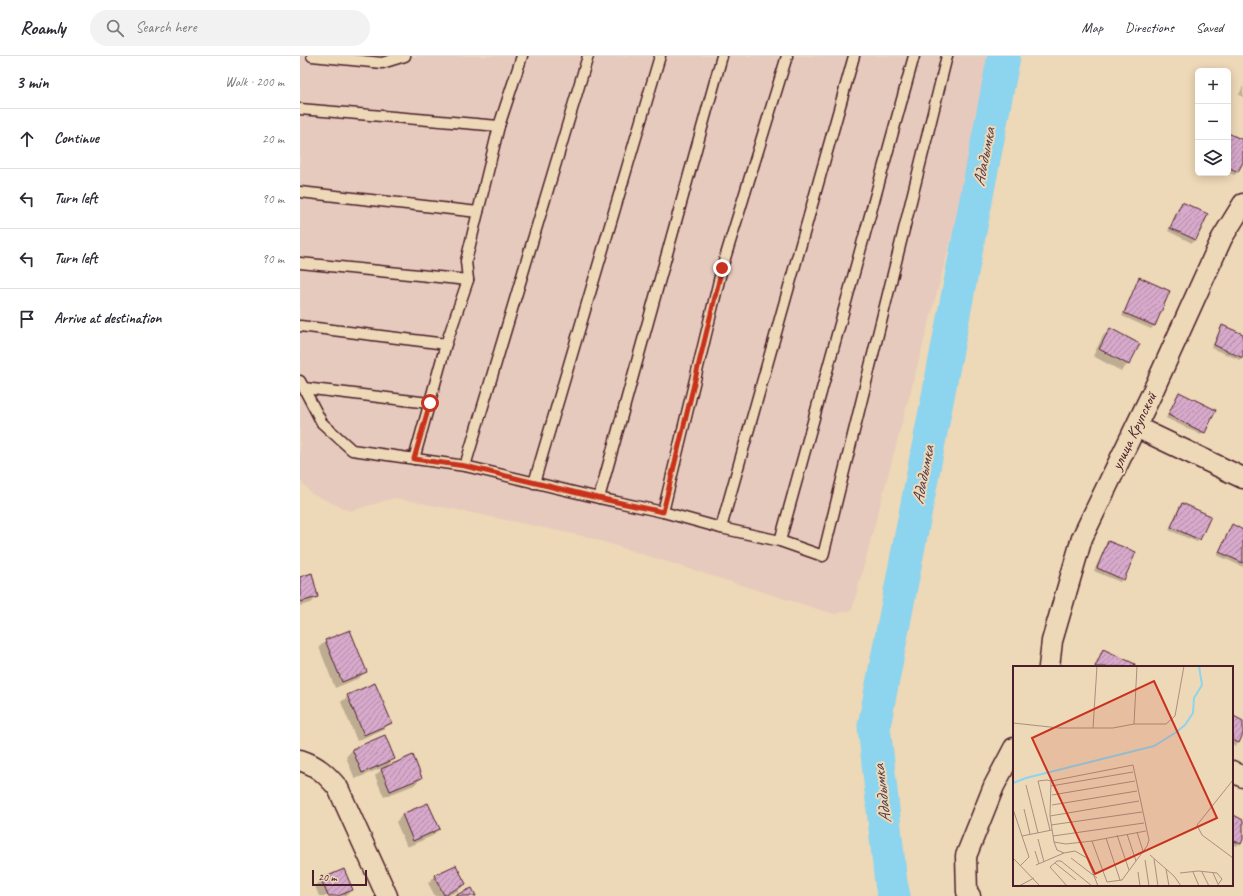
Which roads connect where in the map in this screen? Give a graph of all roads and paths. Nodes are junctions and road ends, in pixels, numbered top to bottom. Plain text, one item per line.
1 (312, 56) edge
2 (405, 56) edge
3 (522, 56) edge
4 (588, 56) edge
5 (660, 56) edge
6 (722, 56) edge
7 (788, 56) edge
8 (854, 56) edge
9 (914, 56) edge
10 (947, 56) edge
11 (300, 110) edge
12 (499, 126) junction
13 (300, 192) edge
14 (1243, 204) edge
15 (478, 212) junction
16 (300, 263) edge
17 (468, 280) junction
18 (300, 326) edge
19 (446, 344) junction
20 (302, 385) edge
21 (430, 403) junction
22 (1136, 427) junction
23 (414, 459) junction
24 (465, 466) junction
25 (1243, 478) edge
26 (534, 483) junction
27 (598, 498) junction
28 (663, 512) junction
29 (721, 528) junction
30 (780, 541) junction
31 (1049, 666) edge
32 (1013, 750) edge
33 (300, 760) edge
34 (1233, 772) edge
35 (1243, 777) edge
36 (387, 896) edge
37 (970, 896) edge

1 - 2 lane
3 - 12 lane
4 - 24 lane
5 - 26 lane
6 - 27 lane
7 - 28 lane
8 - 29 lane
9 - 30 lane
10 - 30 lane
11 - 12 lane
12 - 15 lane
13 - 15 lane
14 - 22 street, улица Крупской
15 - 17 lane
16 - 17 lane
17 - 19 lane
18 - 19 lane
19 - 21 lane
20 - 21 lane
20 - 23 lane
21 - 23 lane
22 - 25 street
22 - 31 street, улица Крупской
23 - 24 lane
24 - 26 lane
26 - 27 lane
27 - 28 lane
28 - 29 lane
29 - 30 lane
32 - 37 street
33 - 36 street
34 - 35 street

